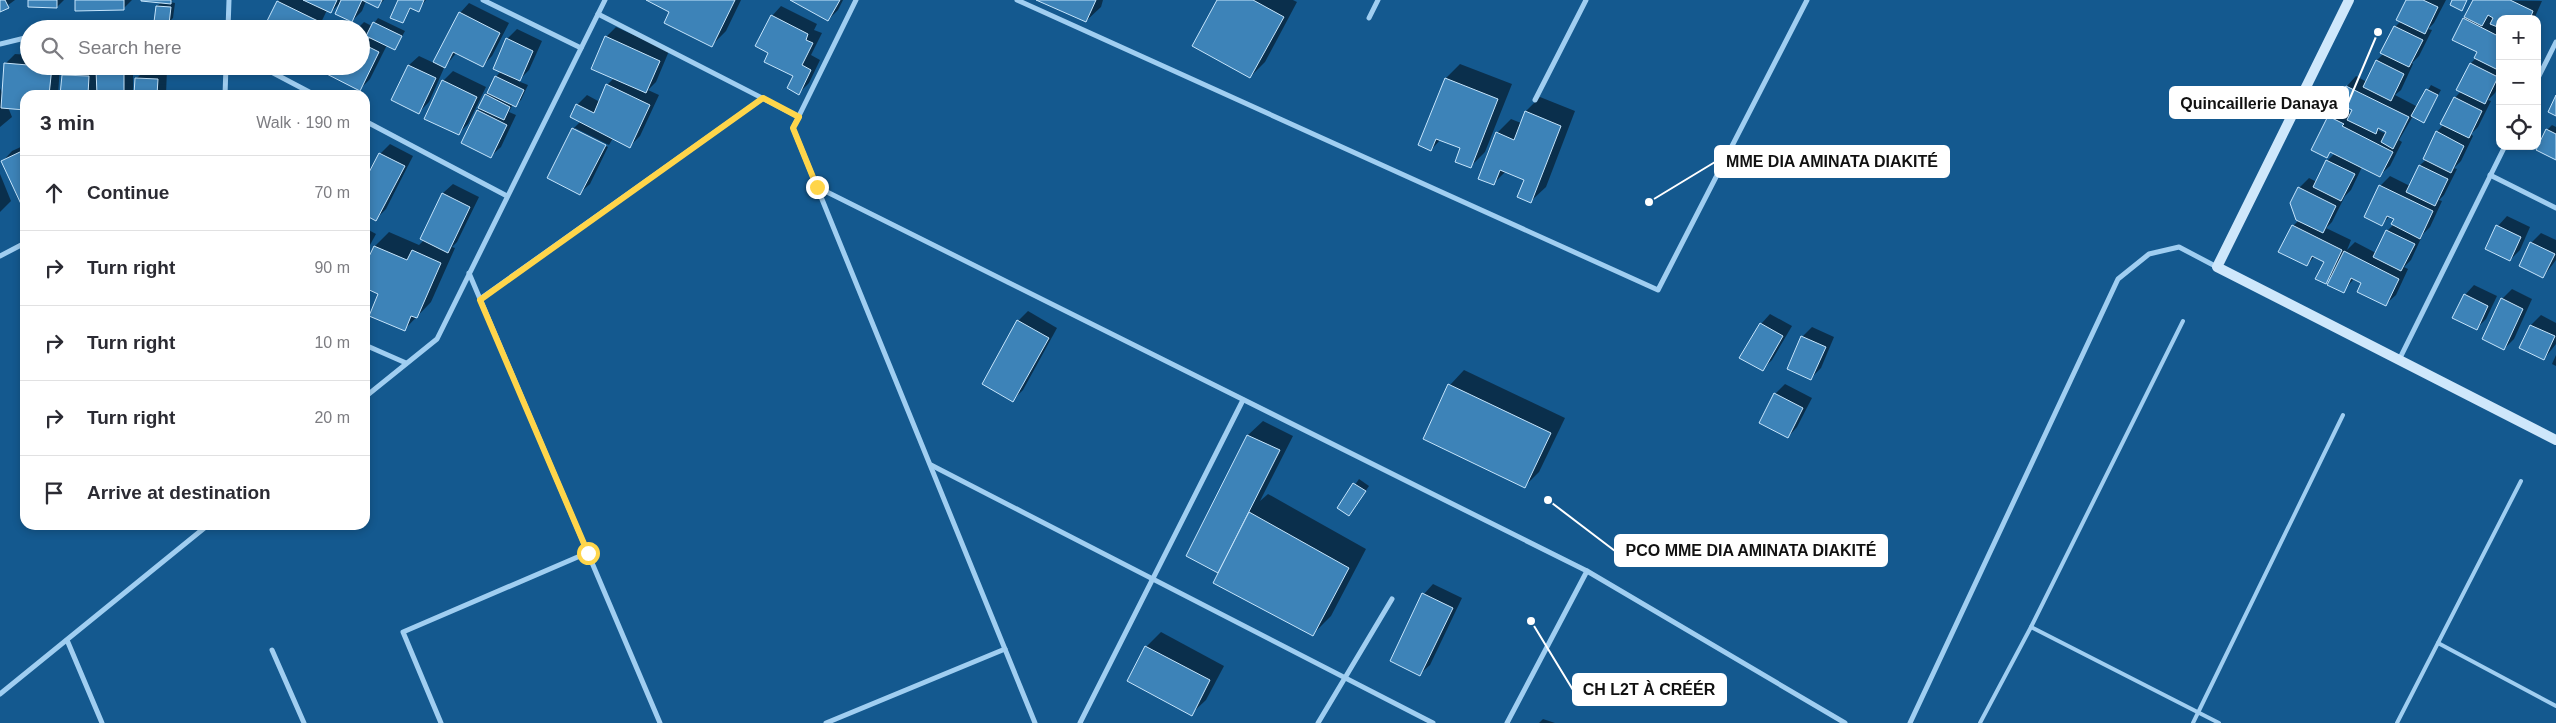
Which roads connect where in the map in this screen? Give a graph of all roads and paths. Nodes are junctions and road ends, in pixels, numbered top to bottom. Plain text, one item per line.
1 (229, 0) edge
2 (483, 0) edge
3 (605, 0) edge
4 (856, 0) edge
5 (1017, 0) edge
6 (1378, 0) edge
7 (1586, 0) edge
8 (1807, 0) edge
9 (2349, 0) edge
10 (598, 14) junction
11 (1369, 18) dead end
12 (228, 20) edge
13 (20, 39) edge
14 (2556, 42) edge
15 (0, 44) edge
16 (581, 48) junction
17 (2541, 72) edge
18 (226, 75) edge
19 (277, 75) edge
20 (225, 90) edge
21 (306, 90) edge
22 (763, 98) junction
23 (1535, 100) dead end
24 (799, 117) junction
25 (370, 124) edge
26 (2503, 150) edge
27 (2490, 175) junction
28 (817, 187) junction
29 (507, 196) junction
30 (2556, 208) edge
31 (20, 246) edge
32 (0, 256) edge
33 (2217, 267) junction
34 (469, 273) junction
35 (480, 300) junction
36 (2183, 321) dead end
37 (370, 347) edge
38 (2399, 360) junction
39 (406, 364) junction
40 (370, 392) edge
41 (1243, 400) junction
42 (2342, 415) dead end
43 (2556, 440) edge
44 (930, 465) junction
45 (2521, 481) dead end
46 (202, 530) edge
47 (588, 553) junction
48 (1587, 571) junction
49 (1152, 579) junction
50 (1392, 599) dead end
51 (2031, 627) junction
52 (66, 640) junction
53 (2438, 643) junction
54 (1005, 649) junction
55 (272, 650) dead end
56 (1345, 678) junction
57 (0, 694) edge
58 (2556, 706) edge
59 (2198, 712) junction
60 (102, 723) edge
61 (304, 723) edge
62 (441, 723) edge
63 (660, 723) edge
64 (826, 723) edge
65 (1035, 723) edge
66 (1080, 723) edge
67 (1318, 723) edge
68 (1433, 723) edge
69 (1507, 723) edge
70 (1845, 723) edge
71 (1910, 723) edge
72 (1980, 723) edge
73 (2194, 723) edge
74 (2219, 723) edge
75 (2397, 723) edge

1 - 12 street
2 - 16 street
3 - 10 street
4 - 24 street
5 - 8 street
6 - 11 street
7 - 23 street
9 - 33 street
10 - 16 street
10 - 22 street
13 - 15 street
14 - 17 street
16 - 29 street
18 - 20 street
19 - 21 street
22 - 24 street
22 - 35 street
24 - 28 street
25 - 29 street
26 - 27 street
27 - 30 street
27 - 38 street
28 - 41 street
28 - 44 street
29 - 34 street
31 - 32 street
33 - 38 street
33 - 71 street
34 - 35 street
34 - 39 street
35 - 47 street
36 - 51 lane
37 - 39 street
38 - 43 street
39 - 40 street
41 - 48 street
41 - 49 street
42 - 59 lane
44 - 49 street
44 - 54 street
45 - 53 lane
46 - 52 street
47 - 62 street
47 - 63 street
48 - 69 street
48 - 70 street
49 - 56 street
49 - 66 street
50 - 56 street
51 - 59 lane
51 - 72 lane
52 - 57 street
52 - 60 street
53 - 58 lane
53 - 75 lane
54 - 64 street
54 - 65 street
55 - 61 street
56 - 67 street
56 - 68 street
59 - 73 lane
59 - 74 lane

